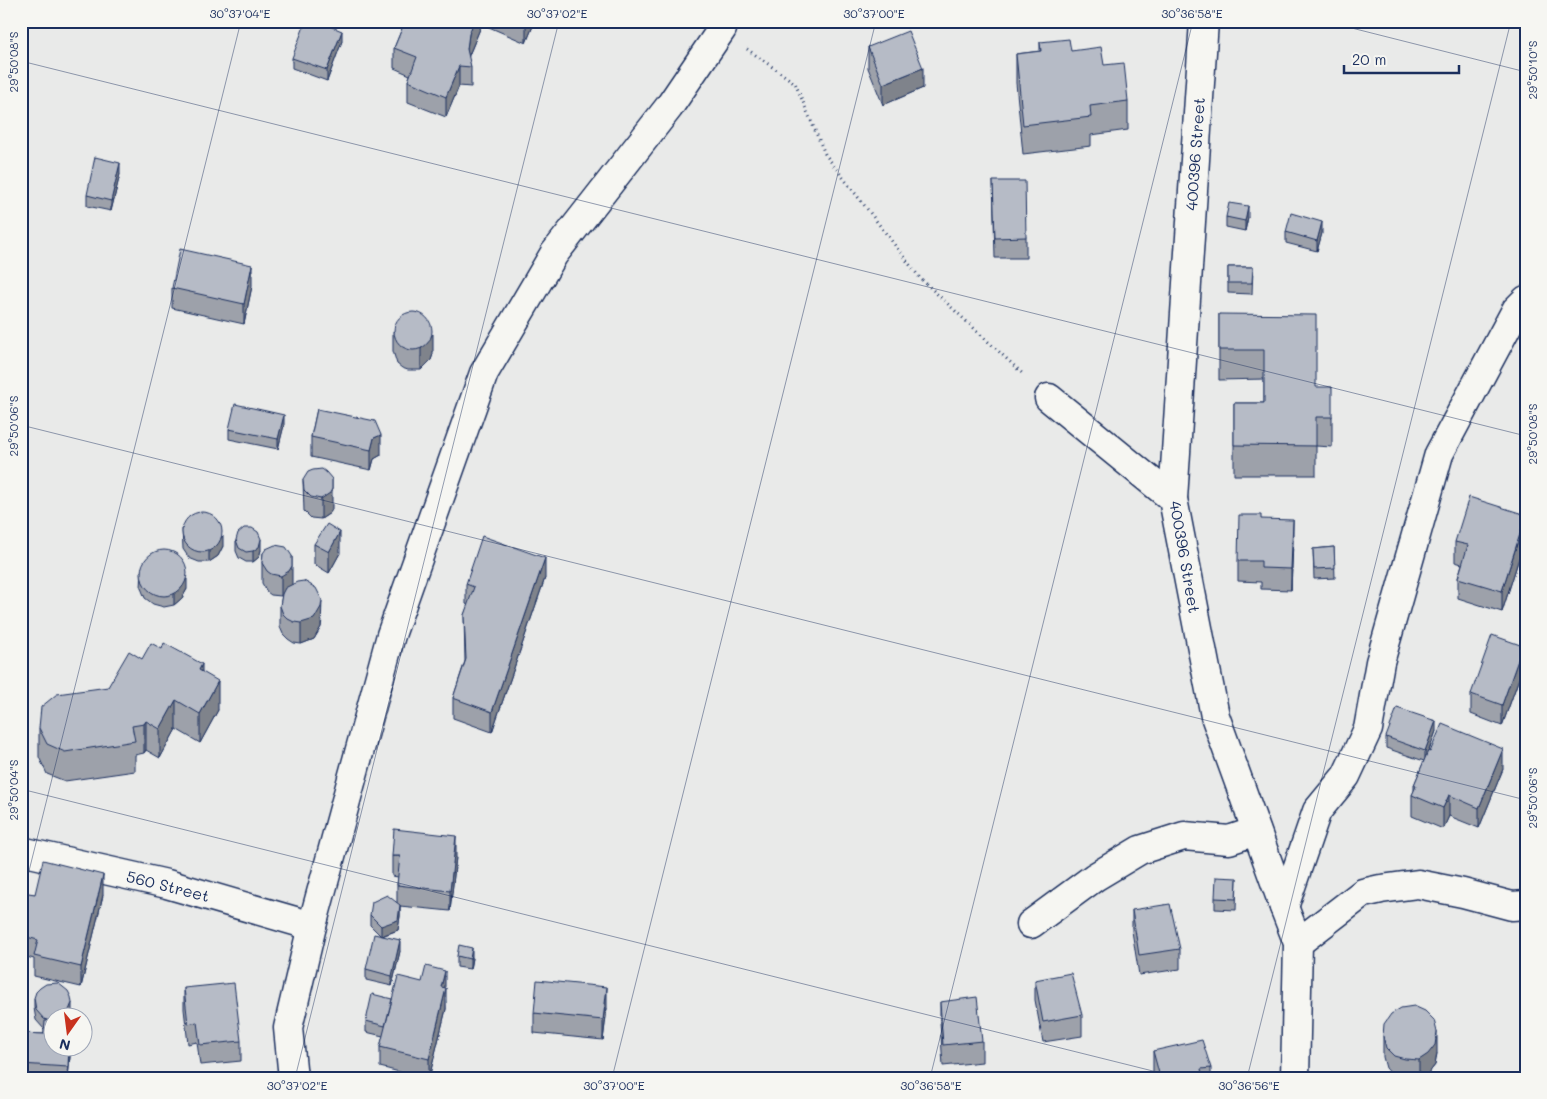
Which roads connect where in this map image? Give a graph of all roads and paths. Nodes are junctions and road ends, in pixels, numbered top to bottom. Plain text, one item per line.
1 (724, 21) edge
2 (1204, 21) edge
3 (744, 47) dead end
4 (1526, 300) edge
5 (1049, 398) joint
6 (1173, 499) junction
7 (1256, 831) junction
8 (21, 851) edge
9 (1526, 905) edge
10 (1284, 907) junction
11 (1031, 924) dead end
12 (312, 926) junction
13 (1298, 943) junction
14 (293, 1078) edge
15 (1295, 1078) edge

1 - 12 street
2 - 6 street, 400396 Street
3 - 5 path
4 - 10 street
5 - 6 street
6 - 7 street, 400396 Street
7 - 10 street, 400396 Street
7 - 11 street
8 - 12 street, 560 Street
9 - 13 street
10 - 13 street, 400396 Street
12 - 14 street
13 - 15 street, 400396 Street

